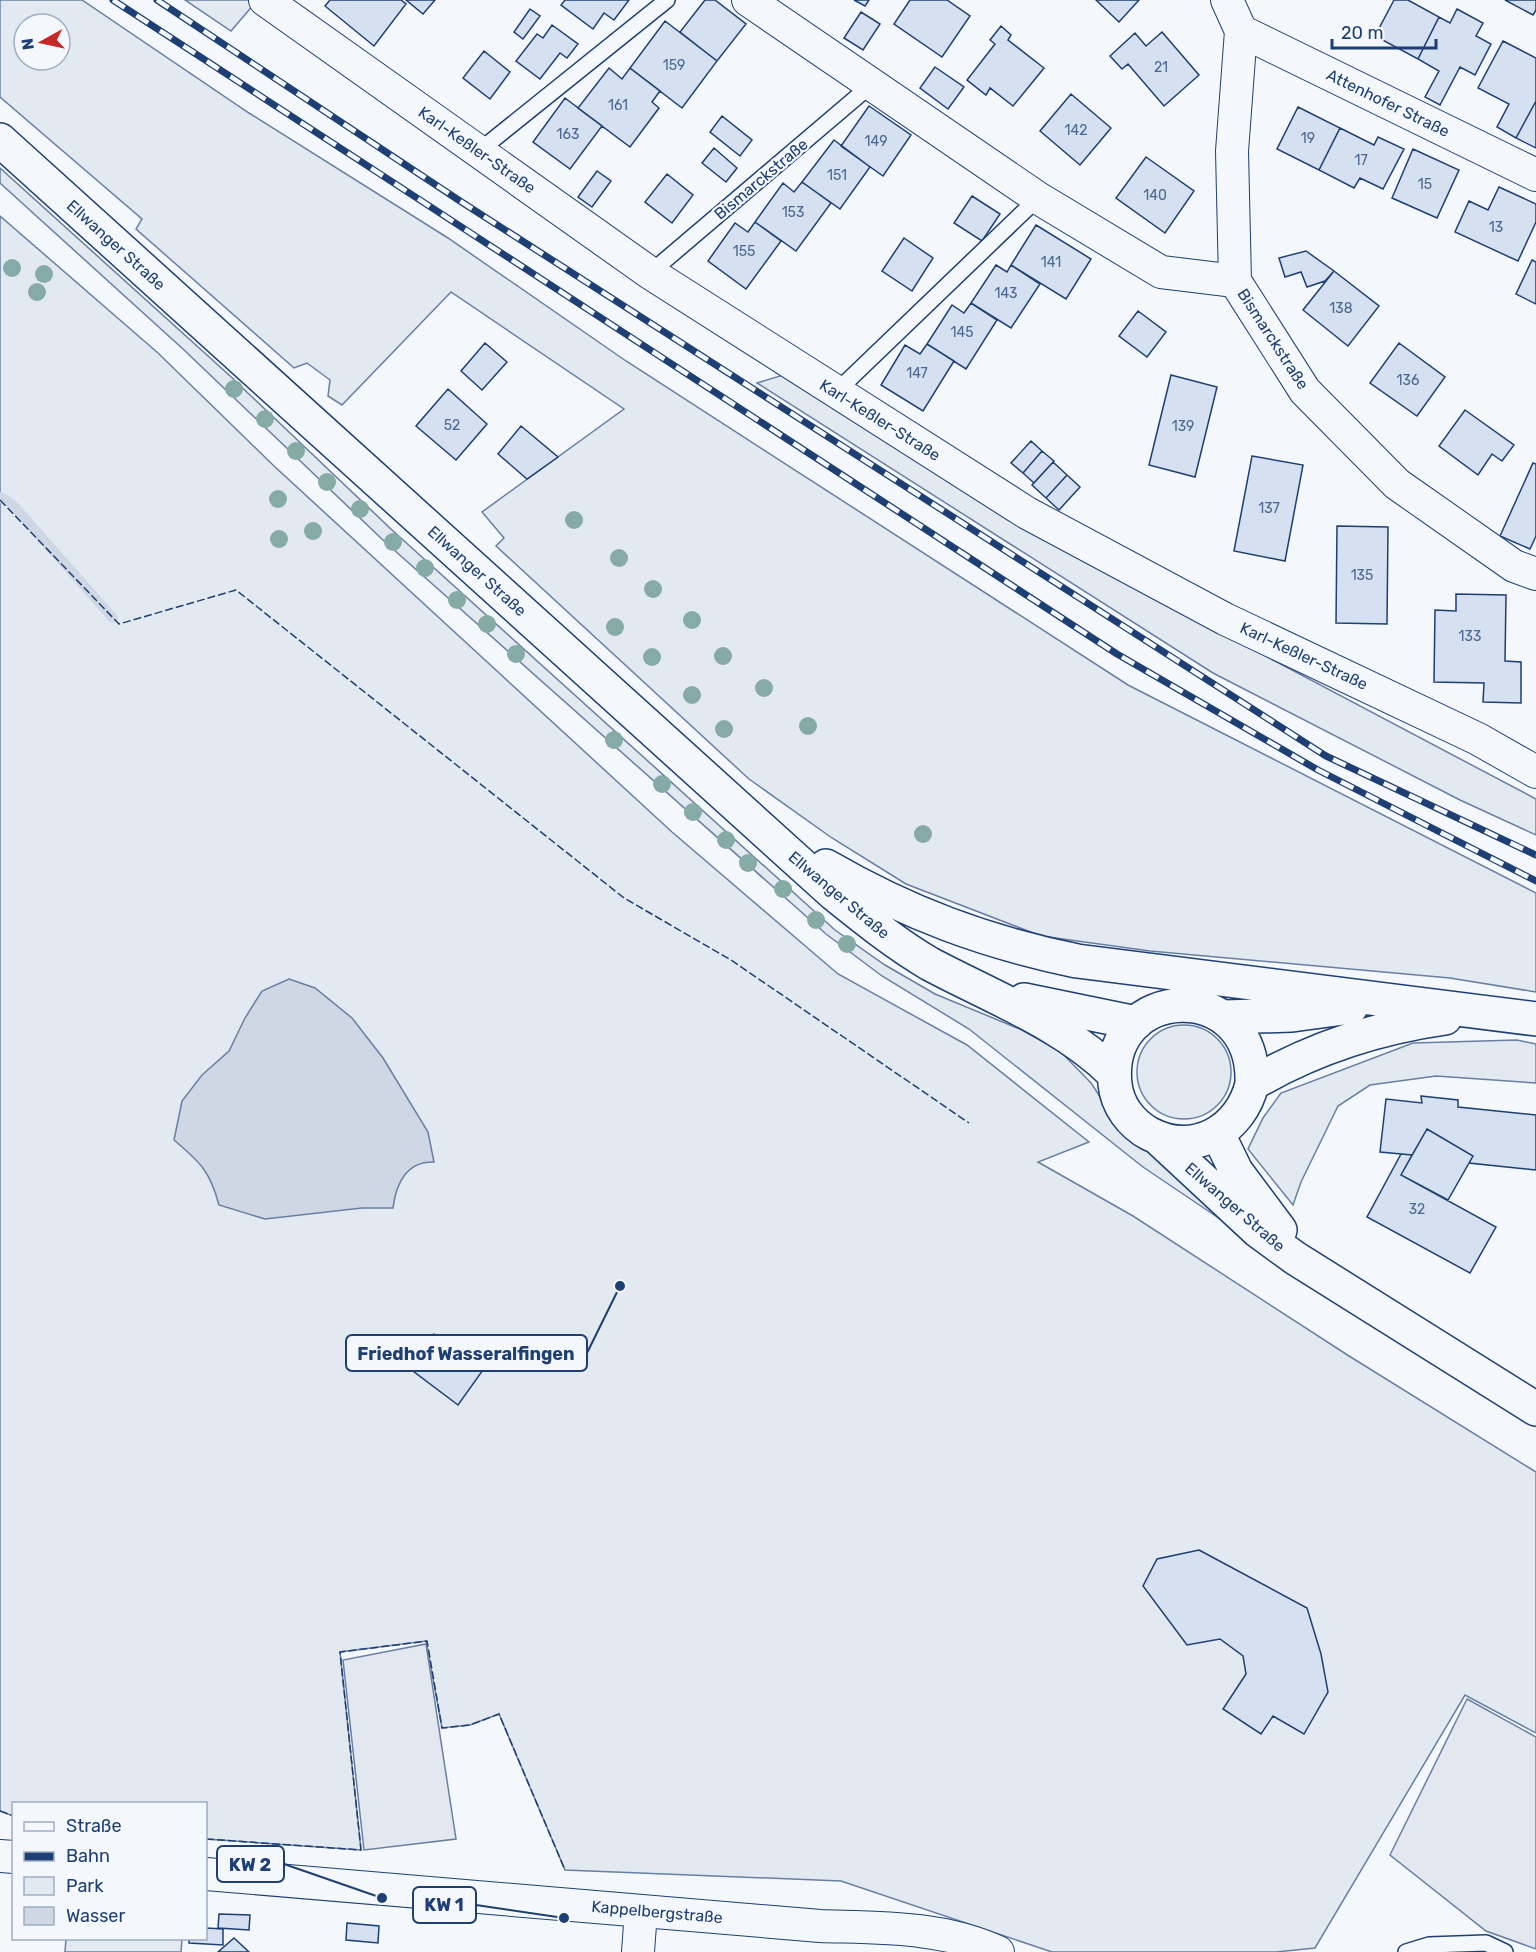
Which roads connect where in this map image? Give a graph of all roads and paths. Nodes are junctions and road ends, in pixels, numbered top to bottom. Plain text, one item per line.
1 (265, 0) edge
2 (667, 0) edge
3 (748, 0) edge
4 (1227, 0) edge
5 (1241, 31) junction
6 (872, 85) junction
7 (0, 140) edge
8 (479, 151) junction
9 (1536, 175) edge
10 (1038, 198) junction
11 (650, 273) junction
12 (1235, 281) junction
13 (836, 392) junction
14 (1536, 574) edge
15 (1536, 772) edge
16 (732, 802) junction
17 (968, 984) junction
18 (1404, 1001) junction
19 (1224, 1017) junction
20 (1532, 1019) edge
21 (1136, 1023) junction
22 (1114, 1074) junction
23 (1252, 1084) junction
24 (1218, 1134) junction
25 (1159, 1139) junction
26 (1345, 1290) junction
27 (1536, 1409) edge
28 (207, 1874) edge
29 (641, 1911) junction
30 (638, 1952) edge
31 (998, 1952) edge
32 (1406, 1952) edge
33 (1505, 1952) edge

1 - 8 street, Karl-Keßler-Straße
2 - 8 lane
3 - 6 street, Bismarckstraße
4 - 5 street
5 - 9 street, Attenhofer Straße
5 - 12 street
6 - 10 street, Bismarckstraße
6 - 11 lane, Bismarckstraße
7 - 16 main road, Ellwanger Straße
8 - 11 street, Karl-Keßler-Straße
10 - 12 street, Bismarckstraße
10 - 13 lane
11 - 13 street, Karl-Keßler-Straße
12 - 14 street, Bismarckstraße
13 - 15 street, Karl-Keßler-Straße
16 - 17 main road, Ellwanger Straße
16 - 18 main road
17 - 21 main road, Ellwanger Straße
17 - 22 main road, Ellwanger Straße
18 - 19 main road
18 - 20 main road
19 - 21 main road
19 - 23 main road
20 - 23 main road
21 - 22 main road
22 - 25 main road
23 - 24 main road
24 - 25 main road
24 - 26 main road, Ellwanger Straße
25 - 26 main road, Ellwanger Straße
26 - 27 main road, Ellwanger Straße
28 - 29 street, Kappelbergstraße
29 - 30 street
29 - 31 street, Kappelbergstraße
32 - 33 lane

